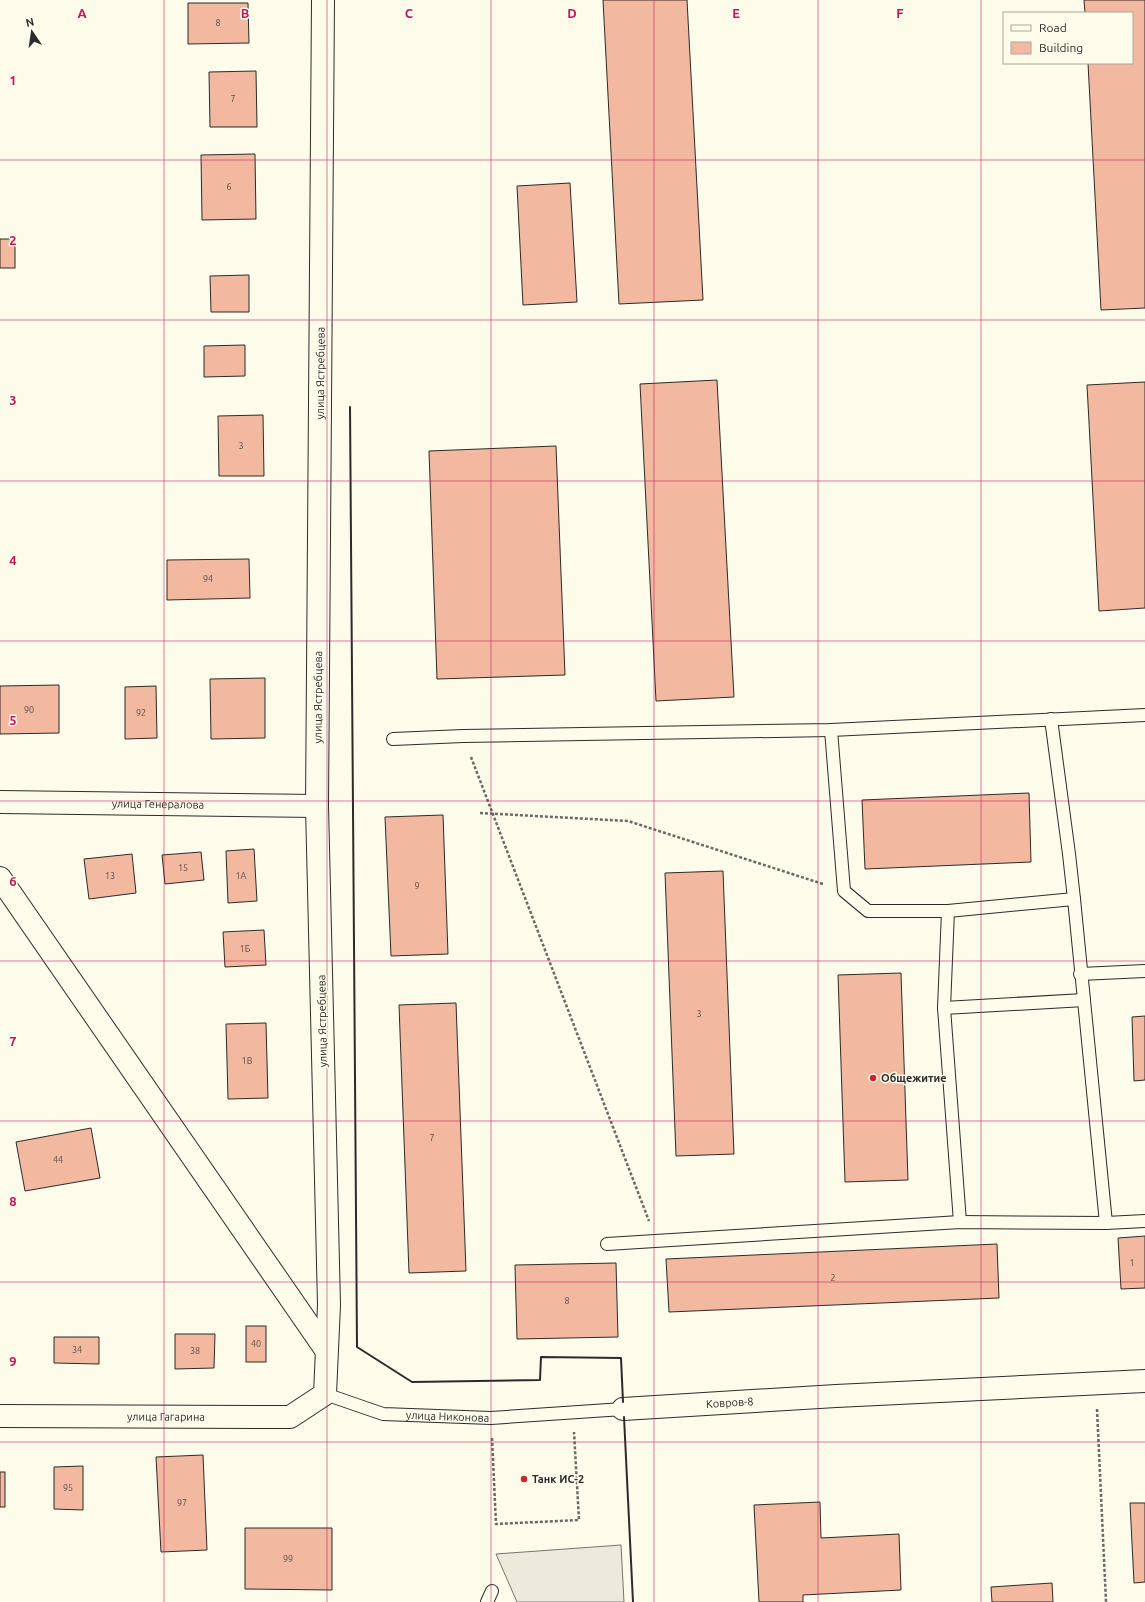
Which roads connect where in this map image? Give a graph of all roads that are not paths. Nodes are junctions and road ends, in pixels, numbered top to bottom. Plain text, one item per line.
1 (323, 0) edge
2 (1145, 715) edge
3 (1051, 719) junction
4 (831, 730) junction
5 (393, 739) dead end
6 (0, 802) edge
7 (317, 806) junction
8 (0, 878) edge
9 (1074, 899) junction
10 (948, 911) junction
11 (1145, 971) edge
12 (1080, 974) junction
13 (1084, 1000) junction
14 (944, 1008) junction
15 (1145, 1221) edge
16 (960, 1222) junction
17 (1106, 1223) junction
18 (607, 1244) dead end
19 (326, 1350) junction
20 (1145, 1381) edge
21 (325, 1394) junction
22 (623, 1409) joint
23 (0, 1416) edge
24 (492, 1591) dead end
25 (487, 1602) edge

1 - 7 street, улица Ястребцева
2 - 3 lane
3 - 4 lane
3 - 9 lane
4 - 5 lane
4 - 10 lane
6 - 7 street, улица Генералова
7 - 19 street, улица Ястребцева
8 - 19 street
9 - 10 lane
9 - 12 lane
10 - 14 lane
11 - 12 lane
12 - 13 lane
13 - 14 lane
13 - 17 lane
14 - 16 lane
15 - 17 lane
16 - 17 lane
16 - 18 lane
19 - 21 street, улица Ястребцева
20 - 22 street, Ковров-8
21 - 22 lane, улица Никонова
21 - 23 street, улица Гагарина
24 - 25 lane

